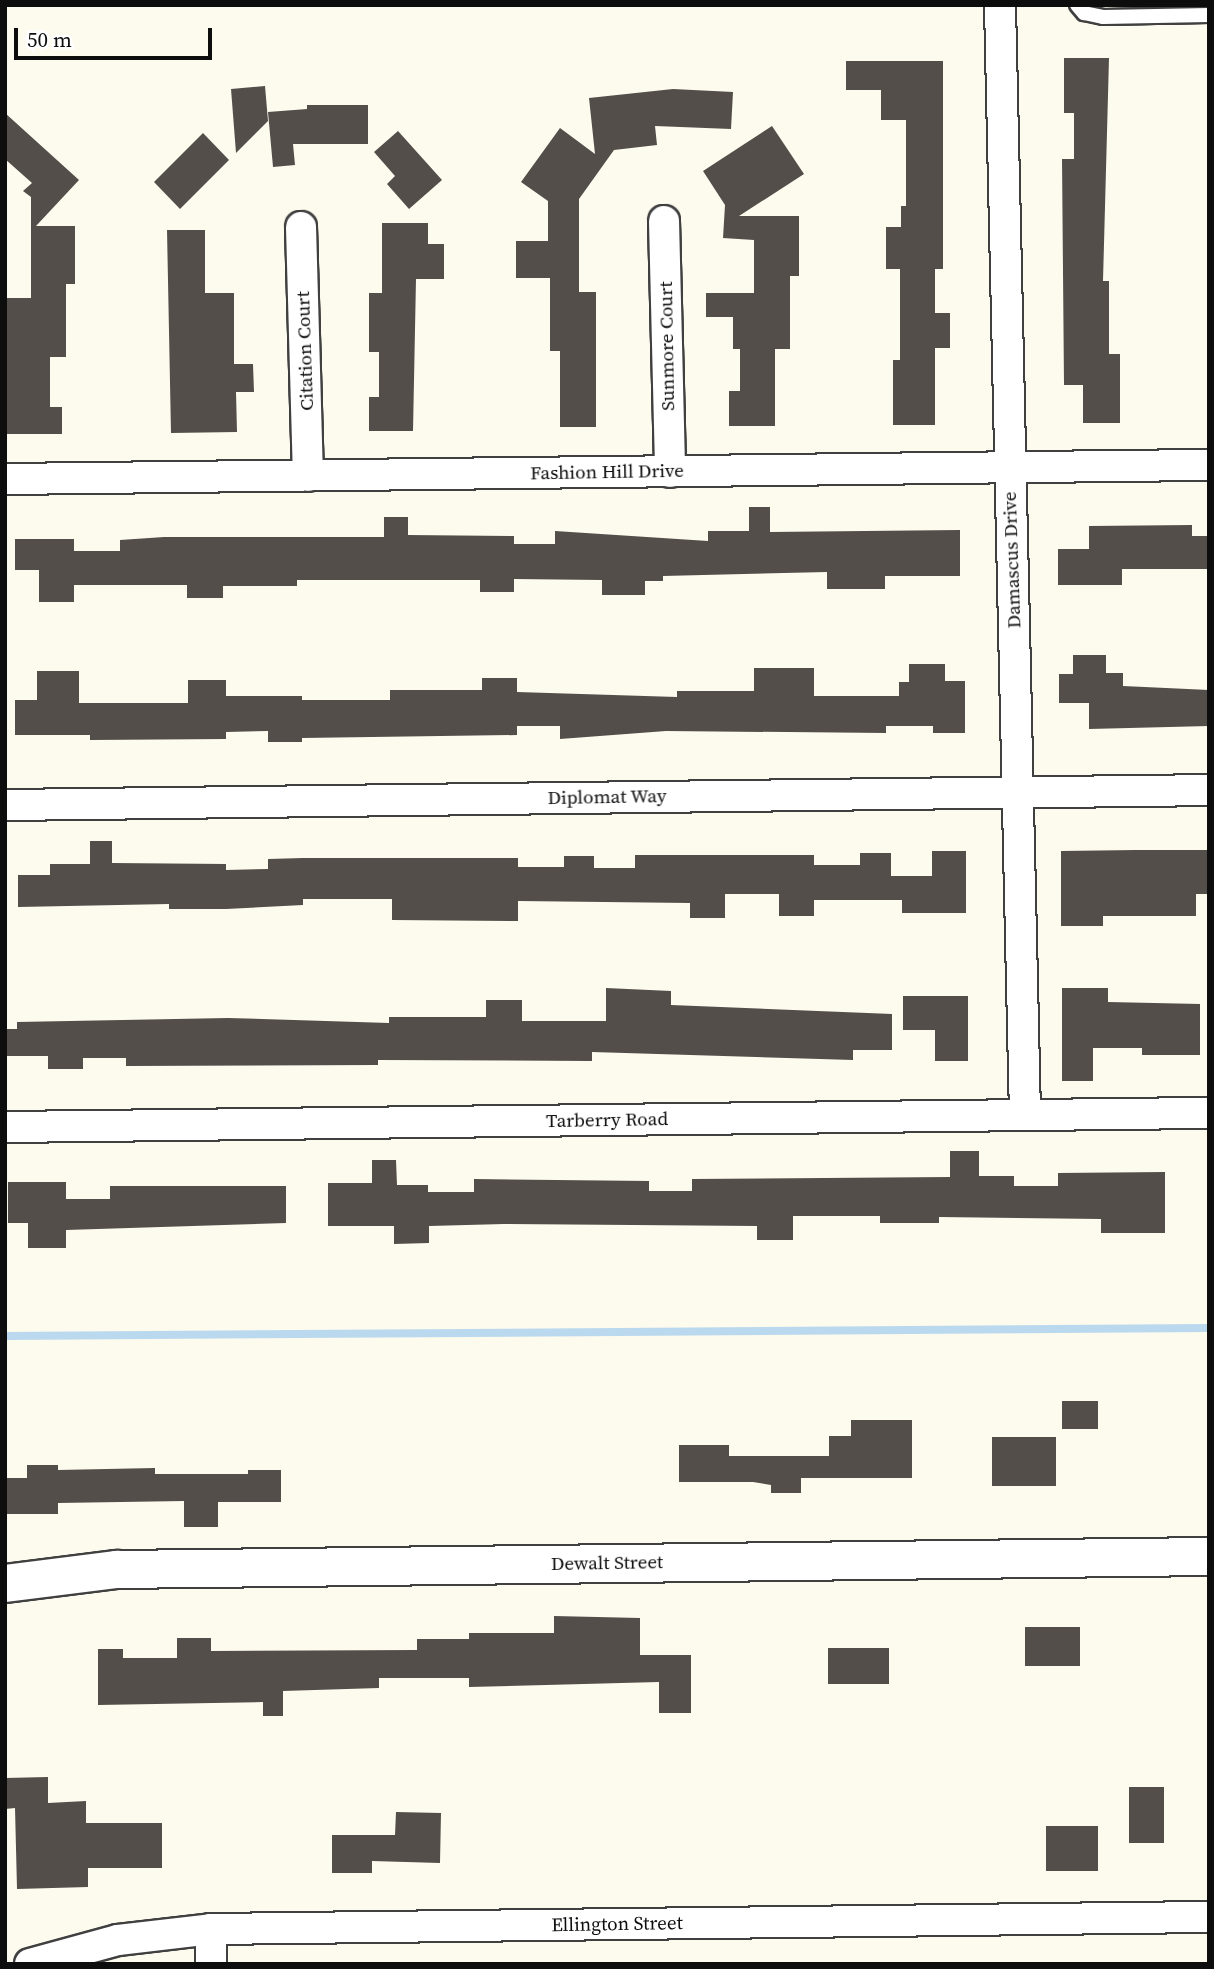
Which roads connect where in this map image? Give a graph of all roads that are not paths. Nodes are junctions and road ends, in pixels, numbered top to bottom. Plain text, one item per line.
1 (1000, 5) edge
2 (1077, 5) edge
3 (1209, 15) edge
4 (664, 221) dead end
5 (301, 226) dead end
6 (1209, 465) edge
7 (1009, 467) junction
8 (670, 472) junction
9 (308, 475) junction
10 (5, 479) edge
11 (1209, 790) edge
12 (1020, 793) junction
13 (5, 805) edge
14 (1209, 1113) edge
15 (1025, 1115) junction
16 (5, 1127) edge
17 (1209, 1556) edge
18 (5, 1583) edge
19 (1209, 1917) edge
20 (211, 1929) junction
21 (30, 1964) edge
22 (211, 1964) edge

1 - 7 street, Damascus Drive
2 - 3 lane
4 - 8 street, Sunmore Court
5 - 9 street, Citation Court
6 - 7 street, Fashion Hill Drive
7 - 8 street, Fashion Hill Drive
7 - 12 street, Damascus Drive
8 - 9 street, Fashion Hill Drive
9 - 10 street, Fashion Hill Drive
11 - 12 street, Diplomat Way
12 - 13 street, Diplomat Way
12 - 15 street, Damascus Drive
14 - 15 street, Tarberry Road
15 - 16 street, Tarberry Road
17 - 18 street, Dewalt Street
19 - 20 street, Ellington Street
20 - 21 street, Ellington Street
20 - 22 street

